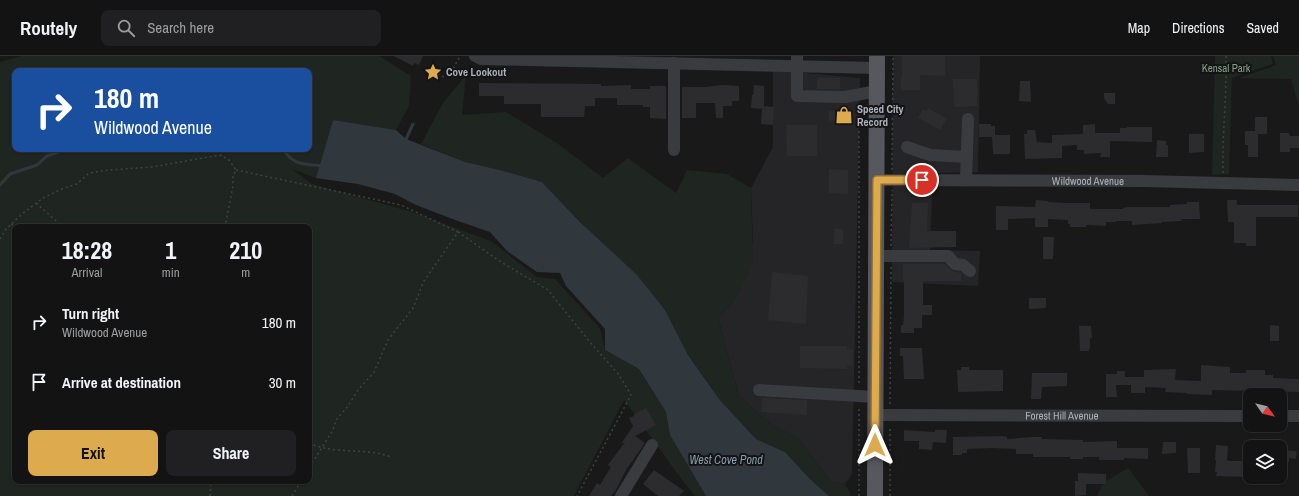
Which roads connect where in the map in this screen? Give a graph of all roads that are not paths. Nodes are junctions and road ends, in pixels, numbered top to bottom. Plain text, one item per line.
1 (475, 56) edge
2 (798, 61) edge
3 (877, 62) edge
4 (674, 63) junction
5 (877, 91) junction
6 (968, 119) dead end
7 (907, 147) dead end
8 (674, 150) dead end
9 (967, 157) junction
10 (884, 180) junction
11 (966, 180) junction
12 (1299, 185) edge
13 (884, 256) junction
14 (970, 271) dead end
15 (759, 390) dead end
16 (875, 397) junction
17 (883, 415) junction
18 (1243, 416) edge
19 (1287, 416) edge
20 (1299, 416) edge
21 (652, 445) dead end
22 (621, 496) edge
23 (875, 496) edge

1 - 4 street
2 - 3 street
2 - 4 street
2 - 5 street
3 - 5 main road
4 - 8 street
5 - 10 main road
6 - 9 street
7 - 9 street
9 - 11 street
10 - 11 street, Wildwood Avenue
10 - 13 main road
11 - 12 street, Wildwood Avenue
13 - 14 street
13 - 16 main road
15 - 16 street
16 - 17 main road
17 - 18 street, Forest Hill Avenue
17 - 23 main road
19 - 20 street
21 - 22 street

